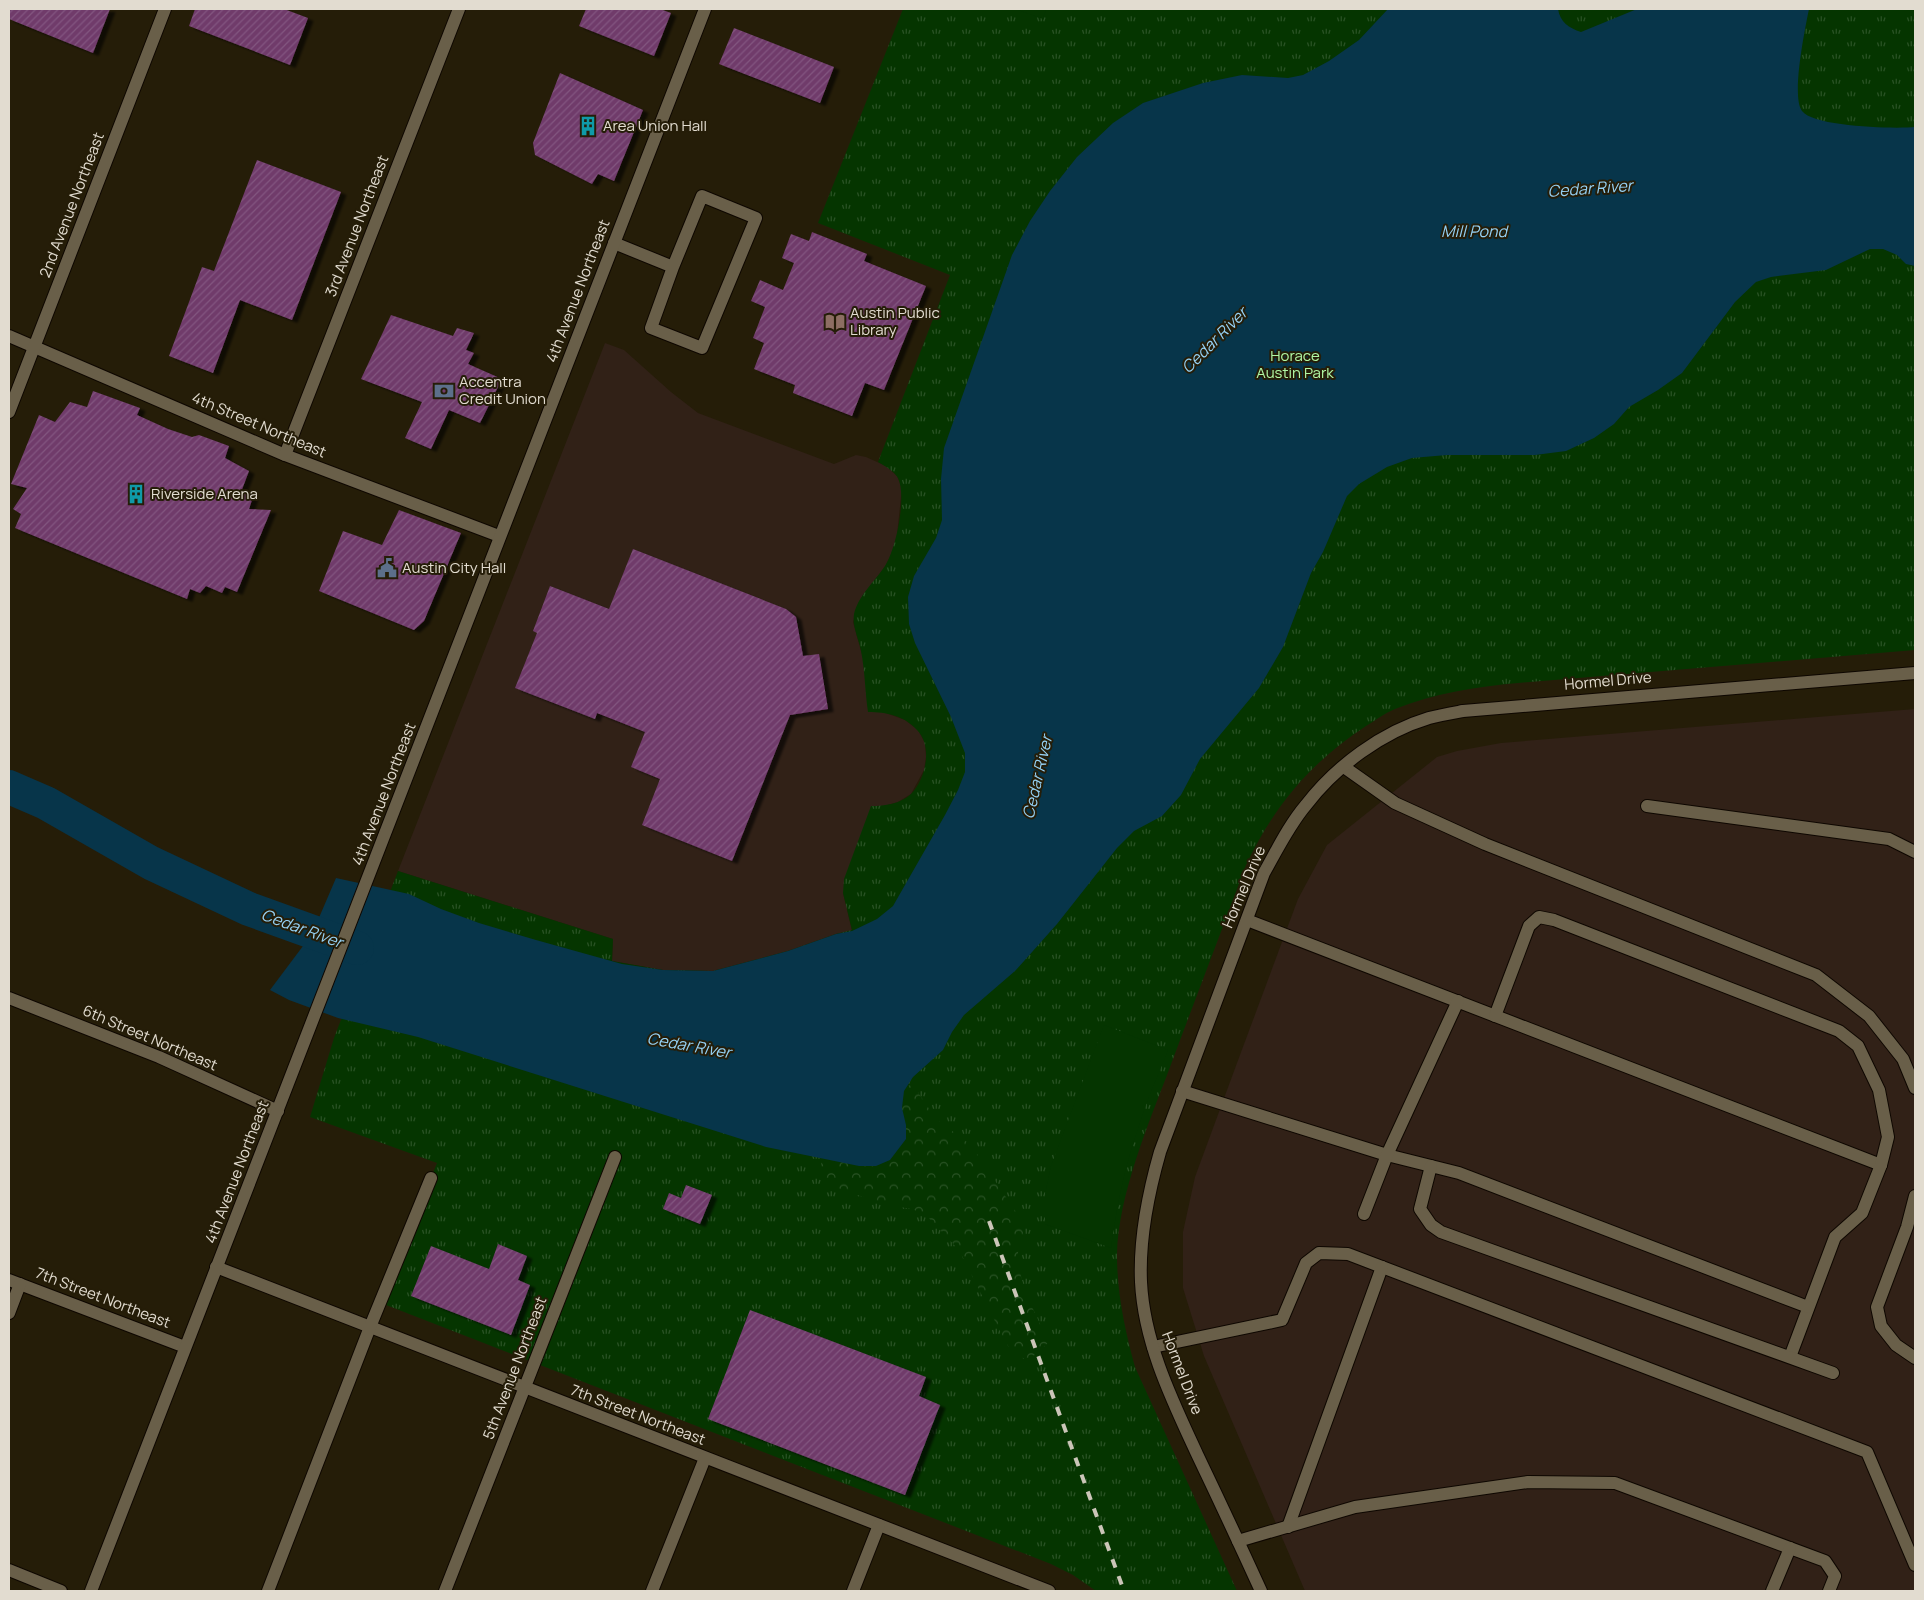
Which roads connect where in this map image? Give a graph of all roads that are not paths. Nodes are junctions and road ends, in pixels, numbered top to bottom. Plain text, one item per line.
1 (165, 9) edge
2 (458, 9) edge
3 (705, 9) edge
4 (614, 243) junction
5 (674, 267) junction
6 (9, 336) edge
7 (35, 347) junction
8 (9, 412) edge
9 (285, 455) junction
10 (499, 536) junction
11 (1915, 673) edge
12 (1344, 766) junction
13 (1647, 806) dead end
14 (1915, 852) edge
15 (1247, 920) junction
16 (9, 998) edge
17 (1458, 1001) junction
18 (1495, 1016) junction
19 (1915, 1088) edge
20 (1182, 1091) junction
21 (278, 1110) junction
22 (1387, 1155) junction
23 (615, 1157) dead end
24 (1881, 1165) junction
25 (1431, 1166) junction
26 (431, 1178) dead end
27 (1915, 1196) edge
28 (1364, 1214) dead end
29 (216, 1267) junction
30 (1382, 1267) junction
31 (14, 1282) edge
32 (1808, 1307) junction
33 (9, 1313) edge
34 (370, 1327) junction
35 (185, 1347) junction
36 (1153, 1347) junction
37 (1790, 1356) junction
38 (1915, 1358) edge
39 (1833, 1373) dead end
40 (525, 1388) junction
41 (705, 1458) junction
42 (879, 1525) junction
43 (1288, 1526) junction
44 (1238, 1541) junction
45 (1790, 1548) junction
46 (1915, 1565) edge
47 (9, 1570) edge
48 (61, 1591) edge
49 (91, 1591) edge
50 (268, 1591) edge
51 (445, 1591) edge
52 (652, 1591) edge
53 (853, 1591) edge
54 (1049, 1591) edge
55 (1261, 1591) edge
56 (1772, 1591) edge
57 (1829, 1591) edge

1 - 7 street, 2nd Avenue Northeast
2 - 9 street, 3rd Avenue Northeast
3 - 4 street, 4th Avenue Northeast
4 - 5 street
4 - 10 street, 4th Avenue Northeast
5 - 5 street
6 - 7 street, 4th Street Northeast
7 - 8 street, 2nd Avenue Northeast
7 - 9 street, 4th Street Northeast
9 - 10 street, 4th Street Northeast
10 - 21 street, 4th Avenue Northeast
11 - 12 street, Hormel Drive
12 - 15 street, Hormel Drive
12 - 19 street
13 - 14 street
15 - 17 street
15 - 20 street, Hormel Drive
16 - 21 street, 6th Street Northeast
17 - 18 street
17 - 22 street
18 - 24 street
18 - 24 street
20 - 22 street
20 - 36 street, Hormel Drive
21 - 29 street, 4th Avenue Northeast
22 - 25 street
22 - 28 street
23 - 40 street, 5th Avenue Northeast
24 - 32 street
25 - 32 street
25 - 37 street
26 - 34 street
27 - 38 street
29 - 34 street, 7th Street Northeast
29 - 35 street, 4th Avenue Northeast
30 - 36 street
30 - 43 street
30 - 46 street
31 - 33 street
31 - 35 street, 7th Street Northeast
32 - 37 street
34 - 40 street, 7th Street Northeast
34 - 50 street
35 - 49 street, 4th Avenue Northeast
36 - 44 street, Hormel Drive
37 - 39 street
40 - 41 street, 7th Street Northeast
40 - 51 street, 5th Avenue Northeast
41 - 42 street, 7th Street Northeast
41 - 52 street
42 - 53 street
42 - 54 street, 7th Street Northeast
43 - 44 street
43 - 45 street
44 - 55 street, Hormel Drive
45 - 56 street
45 - 57 street
47 - 48 street

